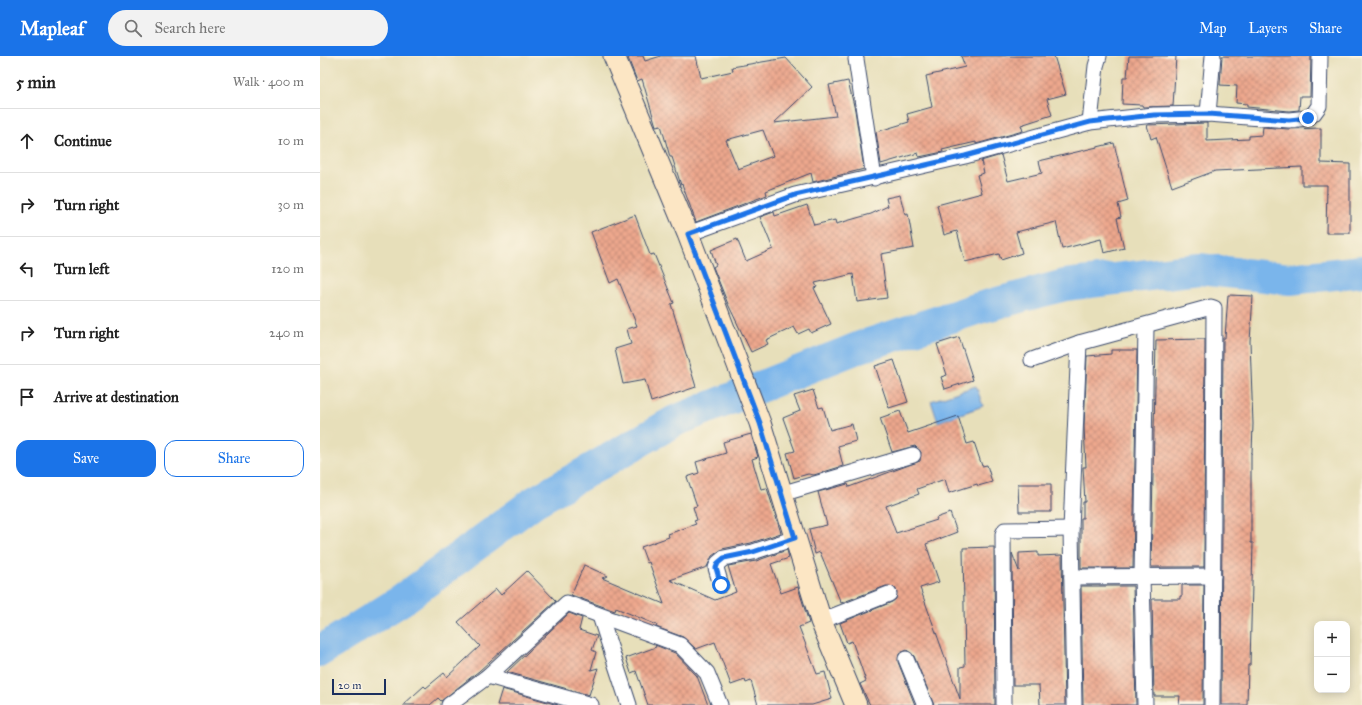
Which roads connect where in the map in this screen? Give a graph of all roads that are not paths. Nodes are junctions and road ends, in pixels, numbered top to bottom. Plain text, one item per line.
1 (614, 56) edge
2 (1213, 56) edge
3 (1320, 56) edge
4 (856, 59) dead end
5 (1095, 59) edge
6 (1208, 114) junction
7 (1090, 122) junction
8 (874, 178) junction
9 (688, 234) junction
10 (1146, 326) junction
11 (1079, 343) junction
12 (1032, 360) dead end
13 (913, 456) dead end
14 (781, 494) junction
15 (1071, 529) junction
16 (795, 538) junction
17 (1142, 576) junction
18 (1213, 576) junction
19 (1072, 577) junction
20 (721, 585) dead end
21 (889, 594) dead end
22 (600, 616) junction
23 (821, 621) junction
24 (906, 659) dead end
25 (488, 676) junction
26 (449, 705) edge
27 (592, 705) edge
28 (629, 705) edge
29 (720, 705) edge
30 (856, 705) edge
31 (925, 705) edge
32 (1004, 705) edge
33 (1074, 705) edge
34 (1145, 705) edge
35 (1212, 705) edge

1 - 9 main road
2 - 6 street
3 - 6 street
4 - 8 street
5 - 7 street
6 - 7 street
7 - 8 street
8 - 9 street
9 - 14 main road
10 - 11 street
10 - 17 street
10 - 18 street
11 - 12 street
11 - 15 street
13 - 14 street
14 - 16 main road
15 - 19 street
15 - 32 street
16 - 20 street
16 - 23 main road
17 - 18 street
17 - 19 street
17 - 34 street
18 - 35 street
19 - 33 street
21 - 23 street
22 - 25 street
22 - 28 street
22 - 29 street
23 - 30 main road
24 - 31 street
25 - 26 street
25 - 27 street

